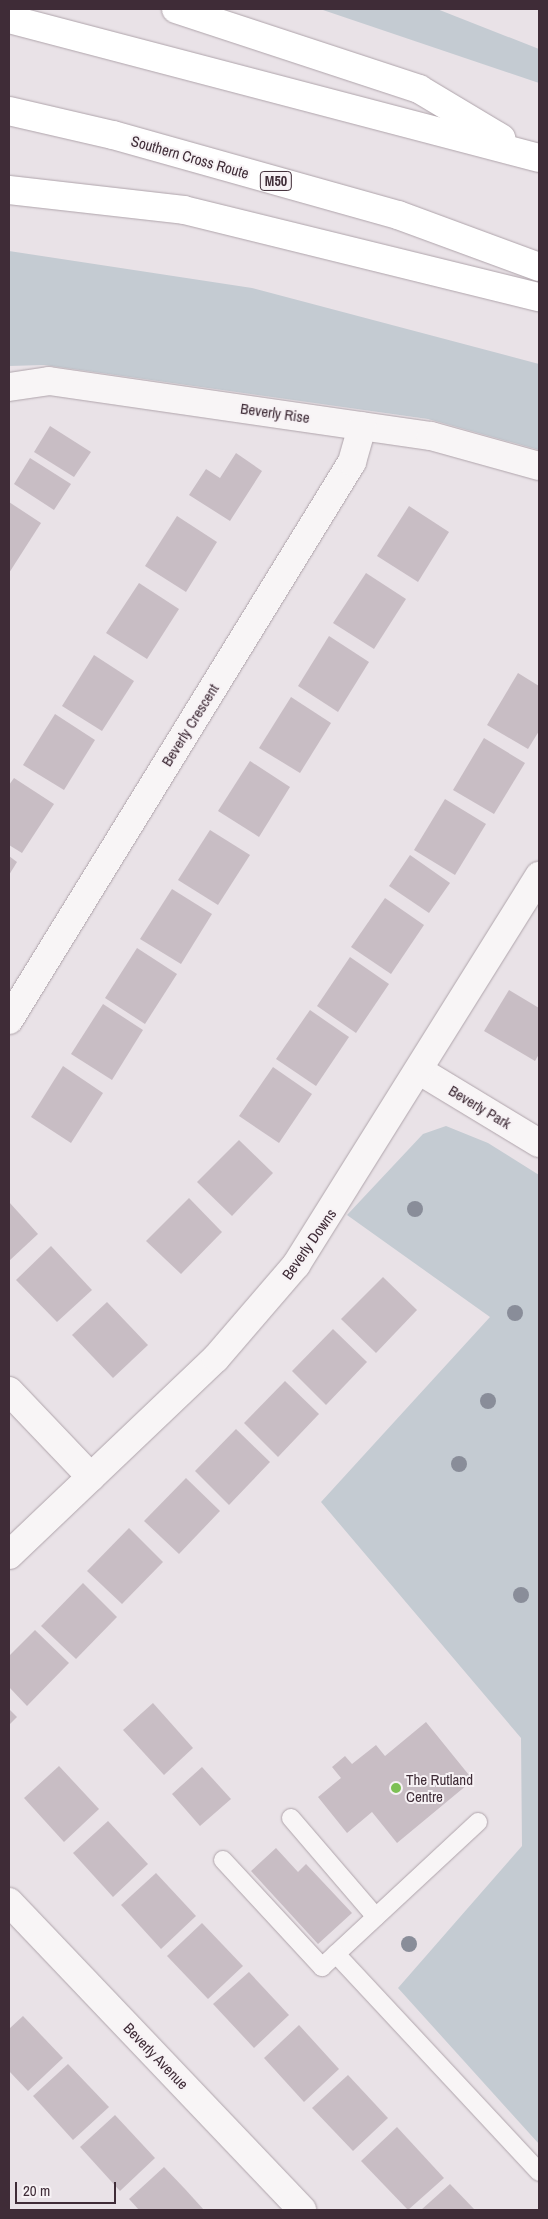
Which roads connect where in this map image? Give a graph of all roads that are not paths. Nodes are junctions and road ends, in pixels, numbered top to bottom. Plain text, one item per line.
1 (176, 9) edge
2 (9, 19) edge
3 (9, 111) edge
4 (534, 156) edge
5 (9, 190) edge
6 (539, 267) edge
7 (539, 298) edge
8 (9, 387) edge
9 (362, 426) junction
10 (539, 466) edge
11 (539, 876) edge
12 (9, 1020) edge
13 (420, 1072) junction
14 (539, 1143) edge
15 (9, 1392) edge
16 (91, 1477) junction
17 (9, 1555) edge
18 (291, 1818) dead end
19 (478, 1822) dead end
20 (223, 1860) dead end
21 (9, 1902) edge
22 (376, 1917) junction
23 (336, 1954) junction
24 (539, 2172) edge
25 (302, 2210) edge

1 - 4 highway
2 - 4 highway
3 - 6 highway, Southern Cross Route / M50
5 - 7 highway
8 - 9 street, Beverly Rise
9 - 10 street, Beverly Rise
9 - 12 street, Beverly Crescent
11 - 13 street, Beverly Downs
13 - 14 street, Beverly Park
13 - 16 street, Beverly Downs
15 - 16 street
16 - 17 street, Beverly Downs
18 - 22 lane
19 - 22 lane
20 - 23 lane
21 - 25 street, Beverly Avenue
22 - 23 lane
23 - 24 lane

